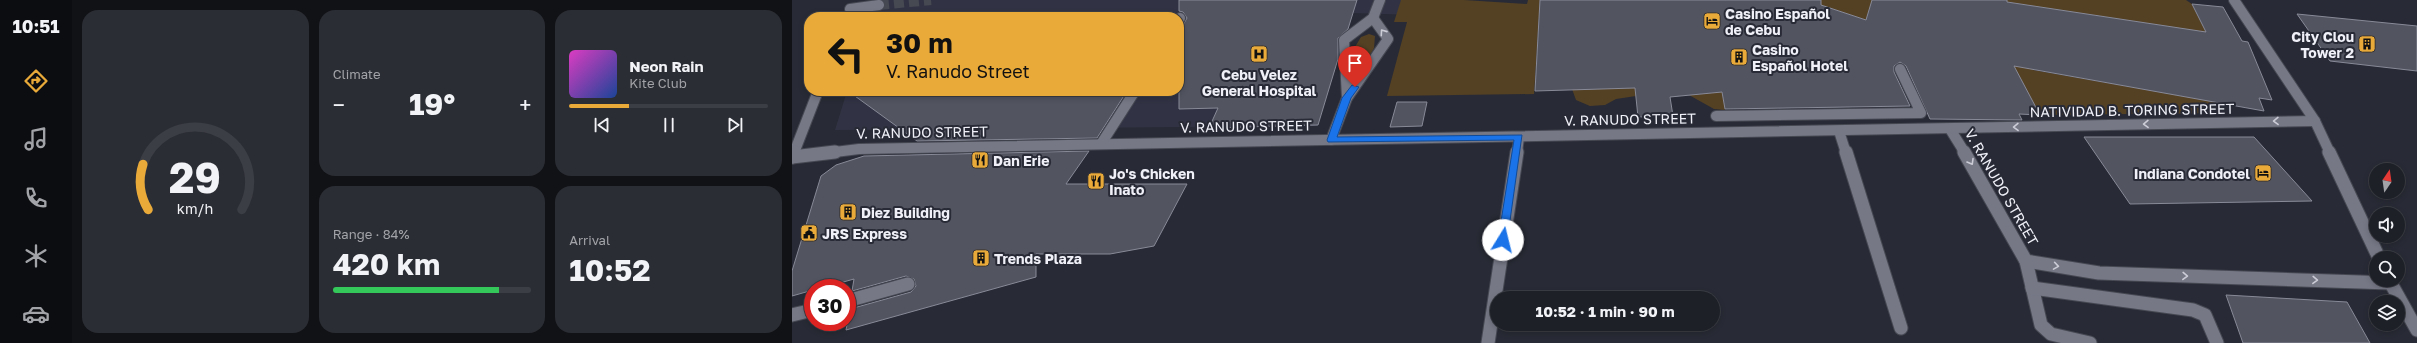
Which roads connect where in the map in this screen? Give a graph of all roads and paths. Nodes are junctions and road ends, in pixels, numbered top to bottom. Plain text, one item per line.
1 (1380, 0) edge
2 (2222, 0) edge
3 (2235, 1) edge
4 (880, 5) tunnel mouth
5 (850, 9) edge
6 (1373, 18) junction
7 (1900, 69) dead end
8 (816, 96) edge
9 (1132, 96) edge
10 (1347, 98) junction
11 (1907, 113) junction
12 (1716, 116) dead end
13 (2315, 120) junction
14 (1915, 129) junction
15 (1950, 129) junction
16 (1839, 131) junction
17 (1519, 137) junction
18 (1331, 140) junction
19 (1102, 144) junction
20 (792, 157) edge
21 (2376, 251) edge
22 (2026, 261) junction
23 (2369, 281) edge
24 (908, 284) dead end
25 (2393, 287) edge
26 (2032, 288) junction
27 (856, 298) edge
28 (804, 312) edge
29 (792, 315) edge
30 (1901, 328) dead end
31 (2417, 330) edge
32 (1488, 343) edge
33 (2090, 343) edge
34 (2217, 343) edge

1 - 6 street
2 - 3 street
3 - 13 street
4 - 5 street
6 - 10 street
10 -> 6 street
7 - 11 street
8 - 20 street
9 - 19 street
10 - 18 street
11 - 12 street
11 - 14 street
13 -> 15 street, NATIVIDAD B. TORING STREET
13 - 21 street
14 - 15 street, V. RANUDO STREET
14 - 16 street, V. RANUDO STREET
15 -> 22 street, V. RANUDO STREET
16 - 17 street, V. RANUDO STREET
16 - 30 street
17 - 18 street, V. RANUDO STREET
17 - 32 street
18 - 19 street, V. RANUDO STREET
19 - 20 street, V. RANUDO STREET
22 -> 23 street, V. RANUDO STREET
22 - 26 street
24 - 27 street
25 - 31 street
26 - 33 street
26 - 34 street
28 - 29 street

